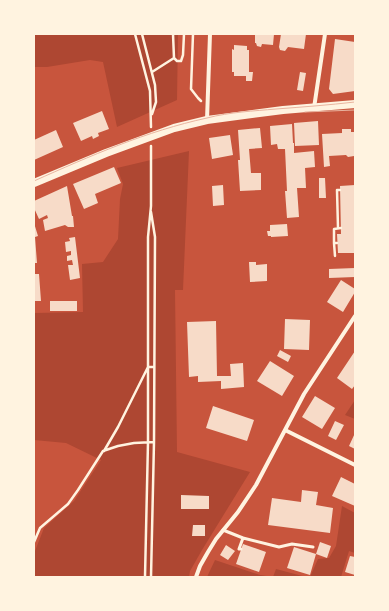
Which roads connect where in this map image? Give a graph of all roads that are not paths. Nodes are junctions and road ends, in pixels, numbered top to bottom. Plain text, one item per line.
1 (210, 34) edge
2 (325, 34) edge
3 (355, 104) edge
4 (314, 108) junction
5 (207, 120) junction
6 (34, 183) edge
7 (355, 316) edge
8 (285, 430) junction
9 (355, 465) edge
10 (223, 530) junction
11 (244, 538) junction
12 (313, 547) dead end
13 (241, 549) dead end
14 (196, 577) edge

1 - 5 street
2 - 4 street
3 - 4 main road
4 - 5 main road
5 - 6 main road
7 - 8 street
8 - 9 street
8 - 10 street
10 - 11 lane
10 - 14 street
11 - 12 lane
11 - 13 lane

